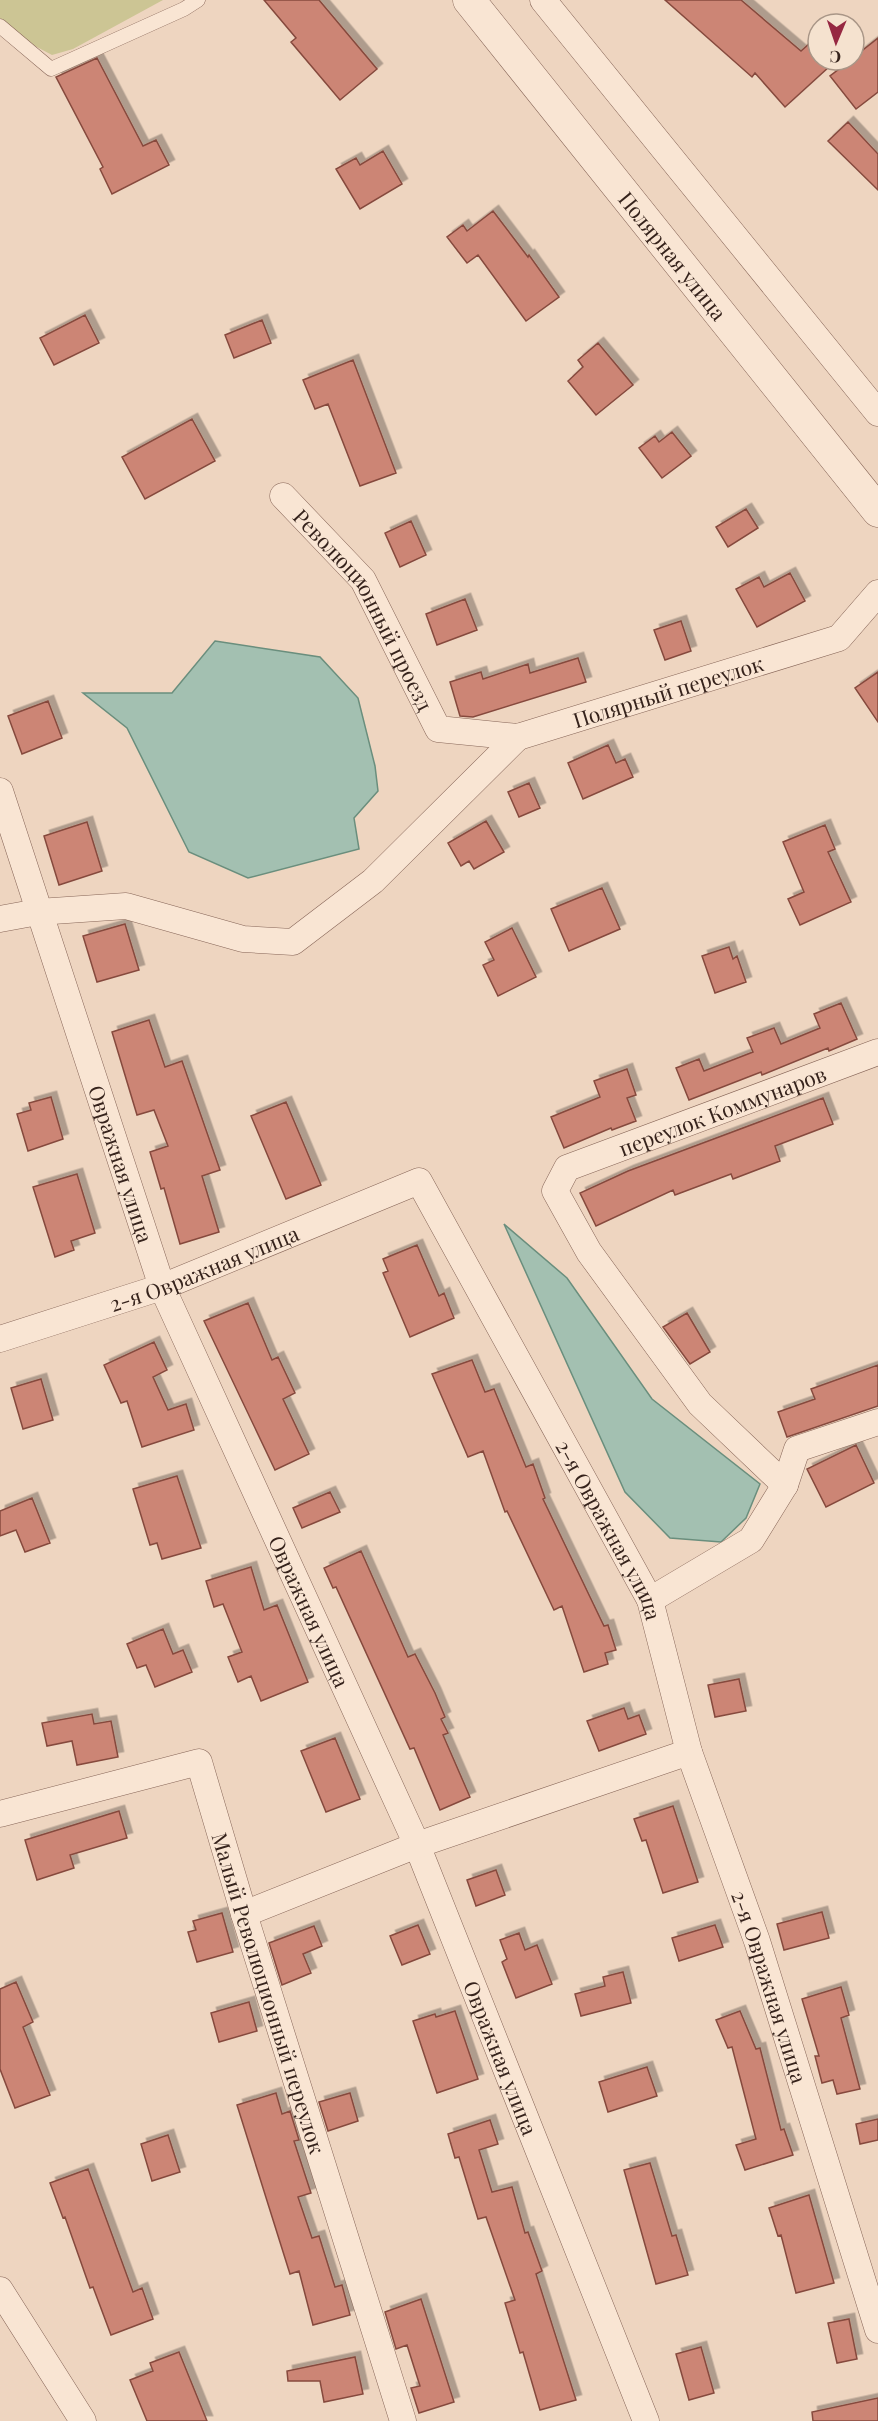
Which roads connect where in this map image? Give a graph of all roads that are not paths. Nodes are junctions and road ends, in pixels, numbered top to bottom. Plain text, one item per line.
1 (198, 0) edge
2 (470, 0) edge
3 (543, 0) edge
4 (0, 26) edge
5 (878, 413) edge
6 (283, 496) dead end
7 (878, 511) edge
8 (878, 593) edge
9 (438, 729) joint
10 (518, 737) junction
11 (0, 791) edge
12 (38, 912) junction
13 (0, 919) edge
14 (878, 1052) edge
15 (162, 1287) junction
16 (0, 1339) edge
17 (878, 1422) edge
18 (785, 1485) junction
19 (650, 1600) junction
20 (689, 1752) junction
21 (0, 1814) edge
22 (417, 1845) junction
23 (244, 1914) junction
24 (0, 2290) edge
25 (878, 2331) edge
26 (83, 2421) edge
27 (403, 2421) edge
28 (646, 2421) edge

1 - 4 lane
2 - 7 street, Полярная улица
3 - 5 street
6 - 9 street, Революционный проезд
8 - 10 street, Полярный переулок
9 - 10 street, Полярный переулок
10 - 12 street
11 - 12 street, Овражная улица
12 - 13 street
12 - 15 street, Овражная улица
14 - 18 street, переулок Коммунаров
15 - 16 street, 2-я Овражная улица
15 - 19 street, 2-я Овражная улица
15 - 22 street, Овражная улица
17 - 18 street
18 - 19 street
19 - 20 street, 2-я Овражная улица
20 - 22 street
20 - 25 street, 2-я Овражная улица
21 - 23 street, Малый Революционный переулок
22 - 23 street
22 - 28 street, Овражная улица
23 - 27 street, Малый Революционный переулок
24 - 26 street

